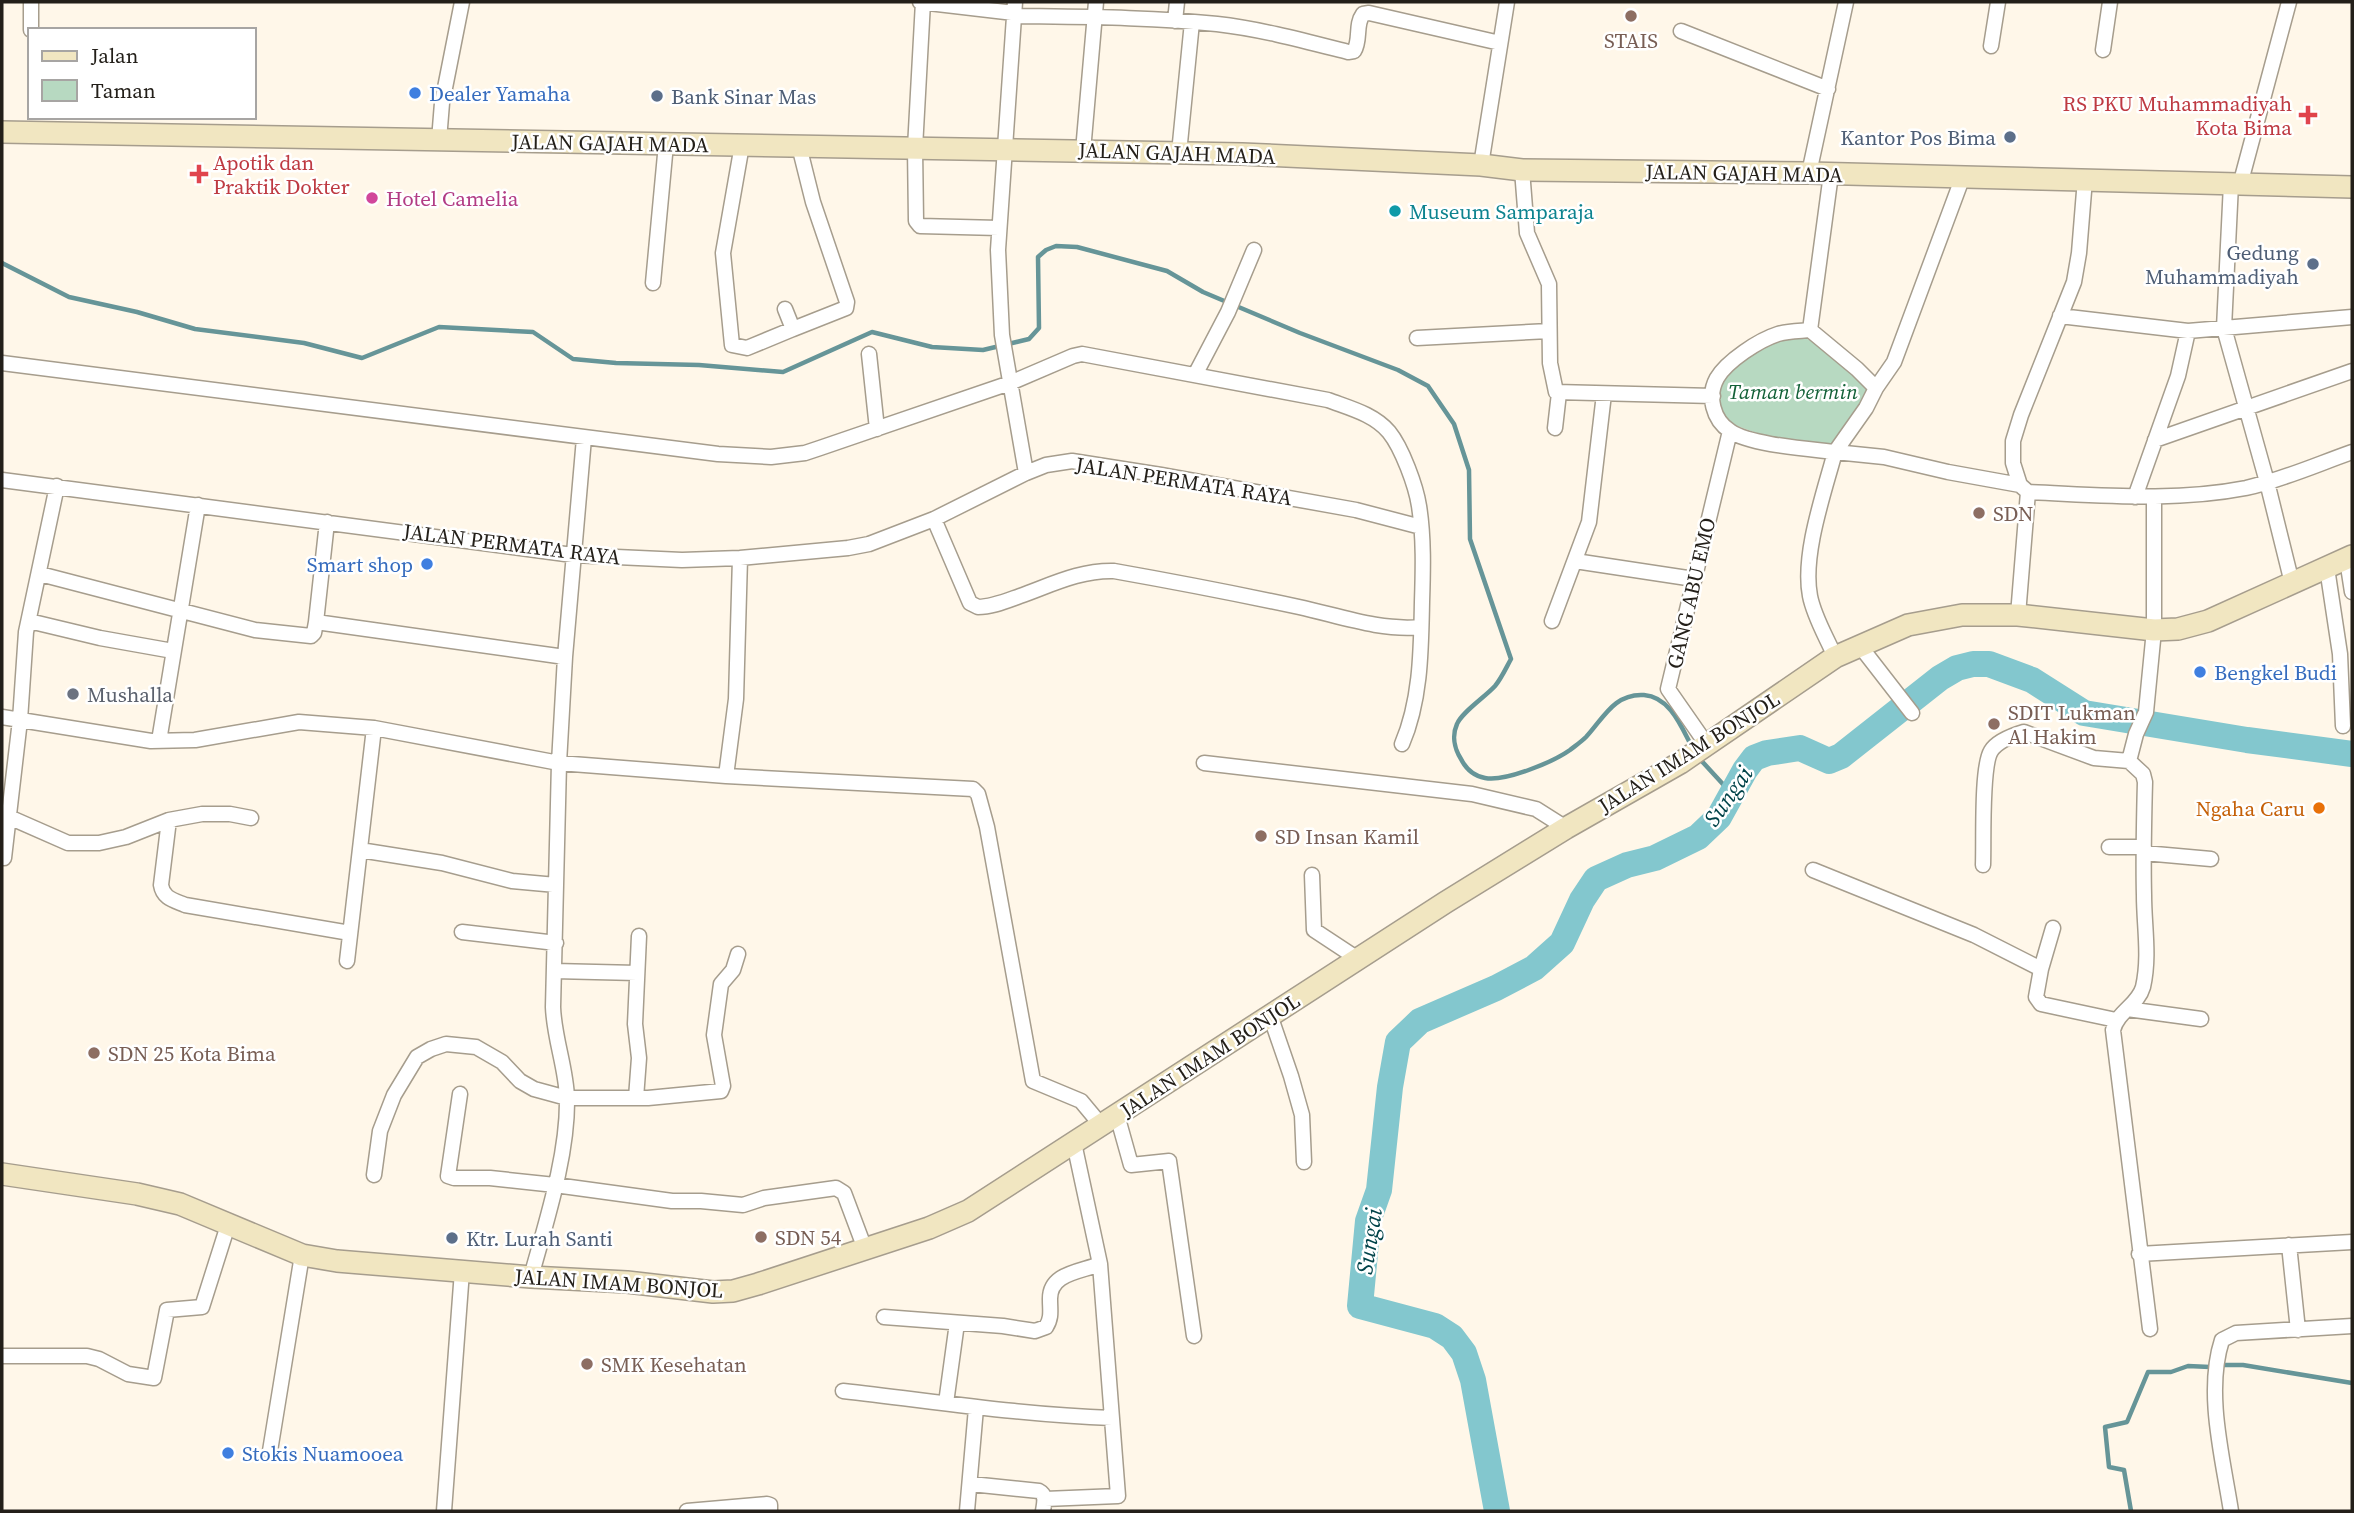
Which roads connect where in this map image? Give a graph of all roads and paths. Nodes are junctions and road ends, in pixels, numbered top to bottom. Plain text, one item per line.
1 (32, 2) edge
2 (462, 2) edge
3 (921, 2) edge
4 (1096, 2) edge
5 (1177, 2) edge
6 (1507, 2) edge
7 (1846, 2) edge
8 (1997, 2) edge
9 (2110, 2) edge
10 (2289, 2) edge
11 (1014, 10) edge
12 (1095, 18) junction
13 (1175, 21) junction
14 (1192, 22) junction
15 (31, 28) edge
16 (1681, 31) dead end
17 (1500, 43) junction
18 (1991, 46) dead end
19 (2103, 50) dead end
20 (1828, 89) junction
21 (30, 125) edge
22 (2, 132) edge
23 (439, 140) junction
24 (666, 144) junction
25 (742, 145) junction
26 (799, 146) junction
27 (915, 148) junction
28 (1003, 149) junction
29 (1083, 151) junction
30 (1179, 153) junction
31 (1481, 165) junction
32 (1522, 170) junction
33 (1809, 173) junction
34 (1832, 174) junction
35 (1962, 178) junction
36 (2085, 179) junction
37 (2236, 185) junction
38 (2352, 187) edge
39 (999, 228) junction
40 (1254, 250) dead end
41 (653, 283) dead end
42 (785, 309) dead end
43 (2060, 316) junction
44 (2352, 317) edge
45 (2224, 328) junction
46 (793, 329) junction
47 (1810, 330) junction
48 (1549, 331) junction
49 (2188, 331) junction
50 (1417, 338) dead end
51 (869, 354) dead end
52 (2, 363) edge
53 (2352, 371) edge
54 (1195, 375) junction
55 (1010, 383) junction
56 (1876, 388) junction
57 (1559, 393) junction
58 (1604, 394) junction
59 (1713, 396) junction
60 (2246, 408) junction
61 (1555, 428) dead end
62 (877, 429) junction
63 (1730, 431) junction
64 (584, 438) junction
65 (2155, 440) junction
66 (1835, 452) junction
67 (2352, 452) edge
68 (1026, 472) junction
69 (2, 480) edge
70 (2267, 482) junction
71 (57, 486) junction
72 (2024, 488) junction
73 (2135, 497) junction
74 (2154, 498) junction
75 (198, 505) junction
76 (934, 519) junction
77 (327, 522) junction
78 (1421, 527) junction
79 (573, 555) junction
80 (740, 558) junction
81 (2349, 558) edge
82 (1575, 561) junction
83 (2327, 568) junction
84 (40, 574) junction
85 (1694, 579) junction
86 (2292, 583) junction
87 (2352, 592) edge
88 (180, 611) junction
89 (2018, 615) junction
90 (29, 621) junction
91 (1552, 621) dead end
92 (316, 622) junction
93 (1422, 627) junction
94 (2154, 630) junction
95 (1860, 646) junction
96 (173, 651) junction
97 (565, 657) junction
98 (1835, 657) junction
99 (1912, 713) dead end
100 (2, 717) edge
101 (20, 720) junction
102 (2343, 726) dead end
103 (374, 728) junction
104 (159, 741) junction
105 (1402, 744) dead end
106 (1698, 751) junction
107 (2129, 761) junction
108 (559, 763) junction
109 (1204, 763) dead end
110 (726, 776) junction
111 (5, 815) edge
112 (251, 818) dead end
113 (169, 820) junction
114 (1566, 828) junction
115 (2109, 847) dead end
116 (360, 850) junction
117 (2144, 850) junction
118 (4, 858) dead end
119 (2211, 859) dead end
120 (1983, 865) dead end
121 (1812, 870) dead end
122 (1312, 875) dead end
123 (556, 885) junction
124 (2053, 928) dead end
125 (462, 932) dead end
126 (350, 933) junction
127 (639, 936) dead end
128 (556, 943) junction
129 (738, 954) dead end
130 (1357, 959) junction
131 (347, 961) dead end
132 (2041, 969) junction
133 (554, 971) junction
134 (637, 973) junction
135 (1270, 1015) junction
136 (2121, 1015) junction
137 (2201, 1018) dead end
138 (460, 1094) dead end
139 (567, 1098) junction
140 (636, 1098) junction
141 (1109, 1120) junction
142 (1074, 1143) junction
143 (1304, 1162) dead end
144 (2, 1174) edge
145 (374, 1175) dead end
146 (555, 1185) junction
147 (228, 1225) junction
148 (2352, 1242) edge
149 (2290, 1245) junction
150 (864, 1249) junction
151 (2139, 1254) junction
152 (302, 1255) junction
153 (1100, 1264) junction
154 (462, 1271) junction
155 (531, 1277) junction
156 (884, 1317) dead end
157 (957, 1323) junction
158 (2352, 1326) edge
159 (2150, 1329) dead end
160 (2298, 1330) junction
161 (1194, 1336) dead end
162 (2, 1356) edge
163 (843, 1391) dead end
164 (946, 1404) junction
165 (976, 1408) junction
166 (1112, 1418) junction
167 (270, 1451) dead end
168 (971, 1484) junction
169 (1044, 1505) edge
170 (444, 1511) edge
171 (687, 1511) edge
172 (770, 1511) edge
173 (967, 1511) edge
174 (2231, 1511) edge

1 - 15 street
2 - 23 street
3 - 11 street
3 - 27 street
4 - 12 street
5 - 13 street
6 - 17 street
7 - 20 street
8 - 18 street
9 - 19 street
10 - 37 street
11 - 12 street
11 - 28 street
12 - 13 street
12 - 29 street
13 - 14 street
14 - 17 street
14 - 30 street
16 - 20 street
17 - 31 street
20 - 33 street
21 - 22 street, JALAN GAJAH MADA
21 - 23 street, JALAN GAJAH MADA
23 - 24 street, JALAN GAJAH MADA
24 - 25 street, JALAN GAJAH MADA
24 - 41 street
25 - 26 street, JALAN GAJAH MADA
25 - 46 street
26 - 27 street, JALAN GAJAH MADA
26 - 46 street
27 - 28 street, JALAN GAJAH MADA
27 - 39 street
28 - 29 street, JALAN GAJAH MADA
28 - 39 street
29 - 30 street, JALAN GAJAH MADA
30 - 31 street, JALAN GAJAH MADA
31 - 32 street, JALAN GAJAH MADA
32 - 33 street, JALAN GAJAH MADA
32 - 48 street
33 - 34 street, JALAN GAJAH MADA
34 - 35 street, JALAN GAJAH MADA
34 - 47 street
35 - 36 street, JALAN GAJAH MADA
35 - 56 street
36 - 37 street, JALAN GAJAH MADA
36 - 43 street
37 - 38 street, JALAN GAJAH MADA
37 - 45 street
39 - 55 street
40 - 54 street
42 - 46 street
43 - 49 street
43 - 72 street
44 - 45 street
45 - 49 street
45 - 60 street
47 - 56 street
47 - 59 street
48 - 50 street
48 - 57 street
49 - 65 street
51 - 62 street
52 - 64 street
53 - 60 street
54 - 55 street
54 - 78 street
55 - 62 street
55 - 68 street
56 - 66 street
57 - 58 street
57 - 61 street
58 - 59 street
58 - 82 street
59 - 63 street
60 - 65 street
60 - 70 street
62 - 64 street
63 - 66 street
63 - 85 street, GANG ABU EMO
64 - 79 street
65 - 73 street
66 - 72 street
66 - 98 street
67 - 70 street
68 - 76 street, JALAN PERMATA RAYA
68 - 78 street, JALAN PERMATA RAYA
69 - 71 street, JALAN PERMATA RAYA
70 - 74 street
70 - 86 street
71 - 75 street, JALAN PERMATA RAYA
71 - 84 street
72 - 73 street
72 - 89 street
73 - 74 street
74 - 94 street
75 - 77 street, JALAN PERMATA RAYA
75 - 88 street
76 - 80 street, JALAN PERMATA RAYA
76 - 93 street
77 - 79 street, JALAN PERMATA RAYA
77 - 92 street
78 - 93 street
79 - 80 street, JALAN PERMATA RAYA
79 - 97 street
80 - 110 street
81 - 83 street, JALAN IMAM BONJOL
81 - 87 street
82 - 85 street
82 - 91 street
83 - 86 street, JALAN IMAM BONJOL
83 - 102 street
84 - 88 street
84 - 90 street
85 - 106 street, GANG ABU EMO
86 - 94 street, JALAN IMAM BONJOL
88 - 92 street
88 - 96 street
89 - 94 street, JALAN IMAM BONJOL
89 - 95 street, JALAN IMAM BONJOL
90 - 96 street
90 - 101 street
92 - 97 street
93 - 105 street
94 - 107 street
95 - 98 street, JALAN IMAM BONJOL
95 - 99 street
96 - 104 street
97 - 108 street
98 - 106 street, JALAN IMAM BONJOL
100 - 101 street
101 - 104 street
101 - 111 street
103 - 104 street
103 - 108 street
103 - 116 street
106 - 114 street, JALAN IMAM BONJOL
107 - 117 street
107 - 120 street
108 - 110 street
108 - 123 street
109 - 114 street
110 - 141 street
111 - 113 street
111 - 118 street
112 - 113 street
113 - 126 street
114 - 130 street, JALAN IMAM BONJOL
115 - 117 street
116 - 123 street
116 - 126 street
117 - 119 street
117 - 136 street
121 - 132 street
122 - 130 street
123 - 128 street
124 - 132 street
125 - 128 street
126 - 131 street
127 - 134 street
128 - 133 street
129 - 140 street
130 - 135 street, JALAN IMAM BONJOL
132 - 136 street
133 - 134 street
133 - 139 street
134 - 140 street
135 - 141 street, JALAN IMAM BONJOL
135 - 143 street
136 - 137 street
136 - 151 street
138 - 146 street
139 - 140 street
139 - 145 street
139 - 146 street
141 - 142 street, JALAN IMAM BONJOL
141 - 161 street
142 - 150 street, JALAN IMAM BONJOL
142 - 153 street
144 - 147 street, JALAN IMAM BONJOL
146 - 150 street
146 - 155 street
147 - 152 street, JALAN IMAM BONJOL
147 - 162 street
148 - 149 street
149 - 151 street
149 - 160 street
150 - 155 street, JALAN IMAM BONJOL
151 - 159 street
152 - 154 street, JALAN IMAM BONJOL
152 - 167 street
153 - 157 street
153 - 166 street
154 - 155 street, JALAN IMAM BONJOL
154 - 170 street
156 - 157 street
157 - 164 street
158 - 160 street
160 - 174 street
163 - 164 street
164 - 165 street
165 - 166 street
165 - 168 street
166 - 169 street
168 - 169 street
168 - 173 street
171 - 172 street

